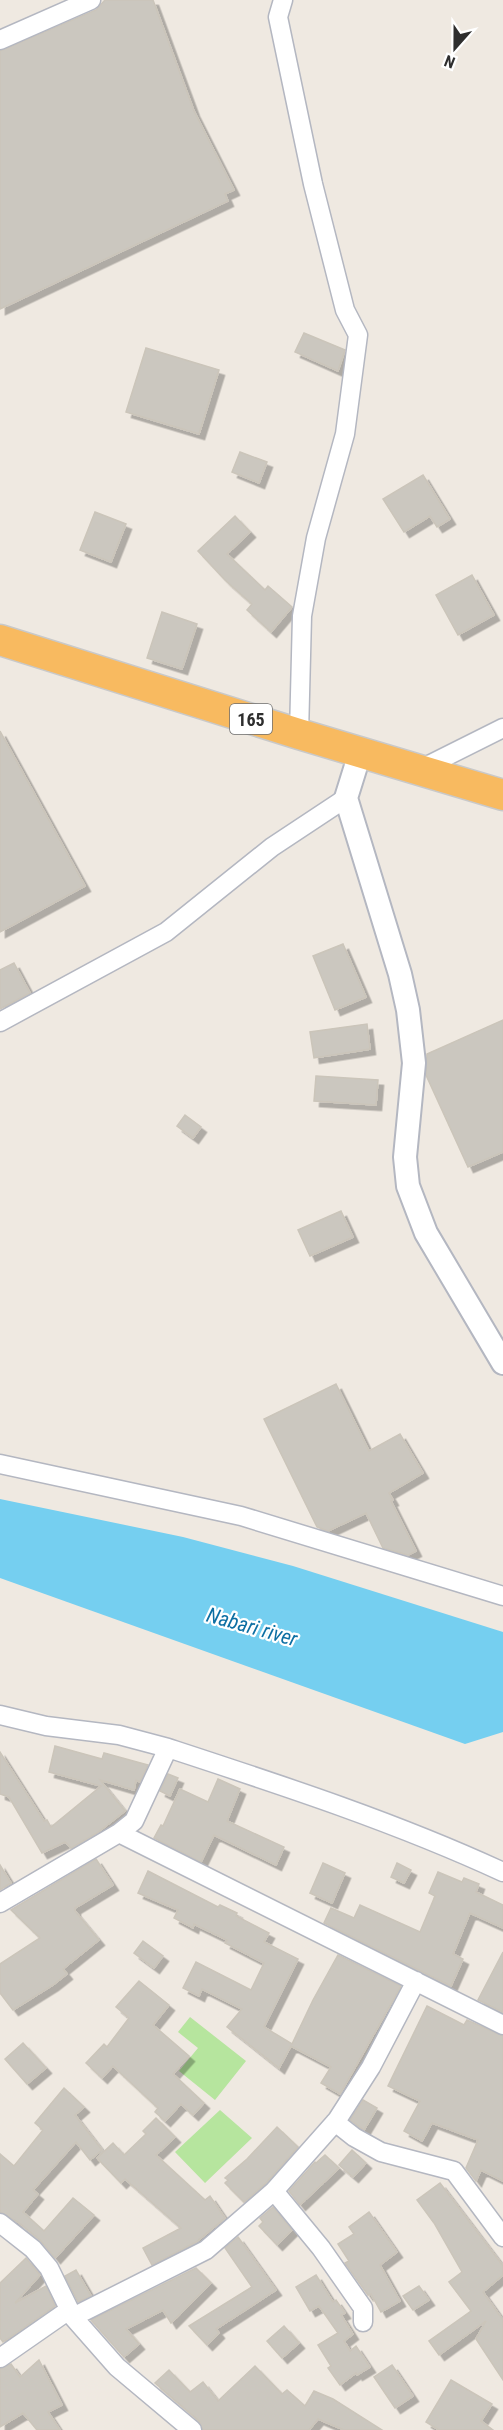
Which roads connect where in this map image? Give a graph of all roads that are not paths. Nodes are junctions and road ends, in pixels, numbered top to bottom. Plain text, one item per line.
1 (91, 0) edge
2 (283, 0) edge
3 (0, 40) edge
4 (0, 640) edge
5 (503, 728) edge
6 (298, 734) junction
7 (360, 753) junction
8 (421, 769) junction
9 (503, 795) edge
10 (346, 798) junction
11 (0, 1022) edge
12 (503, 1363) edge
13 (0, 1464) edge
14 (503, 1596) edge
15 (0, 1715) edge
16 (168, 1748) junction
17 (118, 1833) junction
18 (503, 1872) edge
19 (0, 1903) edge
20 (416, 1981) junction
21 (503, 2025) edge
22 (335, 2122) junction
23 (274, 2191) junction
24 (0, 2223) edge
25 (503, 2237) edge
26 (71, 2313) junction
27 (363, 2322) dead end
28 (0, 2358) edge
29 (192, 2430) edge

1 - 3 street
2 - 6 street
4 - 6 highway, 165
5 - 8 street
6 - 7 highway, 165
7 - 8 highway, 165
7 - 10 street
8 - 9 highway, 165
10 - 11 street
10 - 12 street
13 - 14 street
15 - 16 street
16 - 17 street
16 - 18 street
17 - 19 street
17 - 20 street
20 - 21 street
20 - 22 street
22 - 23 street
22 - 25 street
23 - 26 street
23 - 27 street
24 - 26 street
26 - 28 street
26 - 29 street

